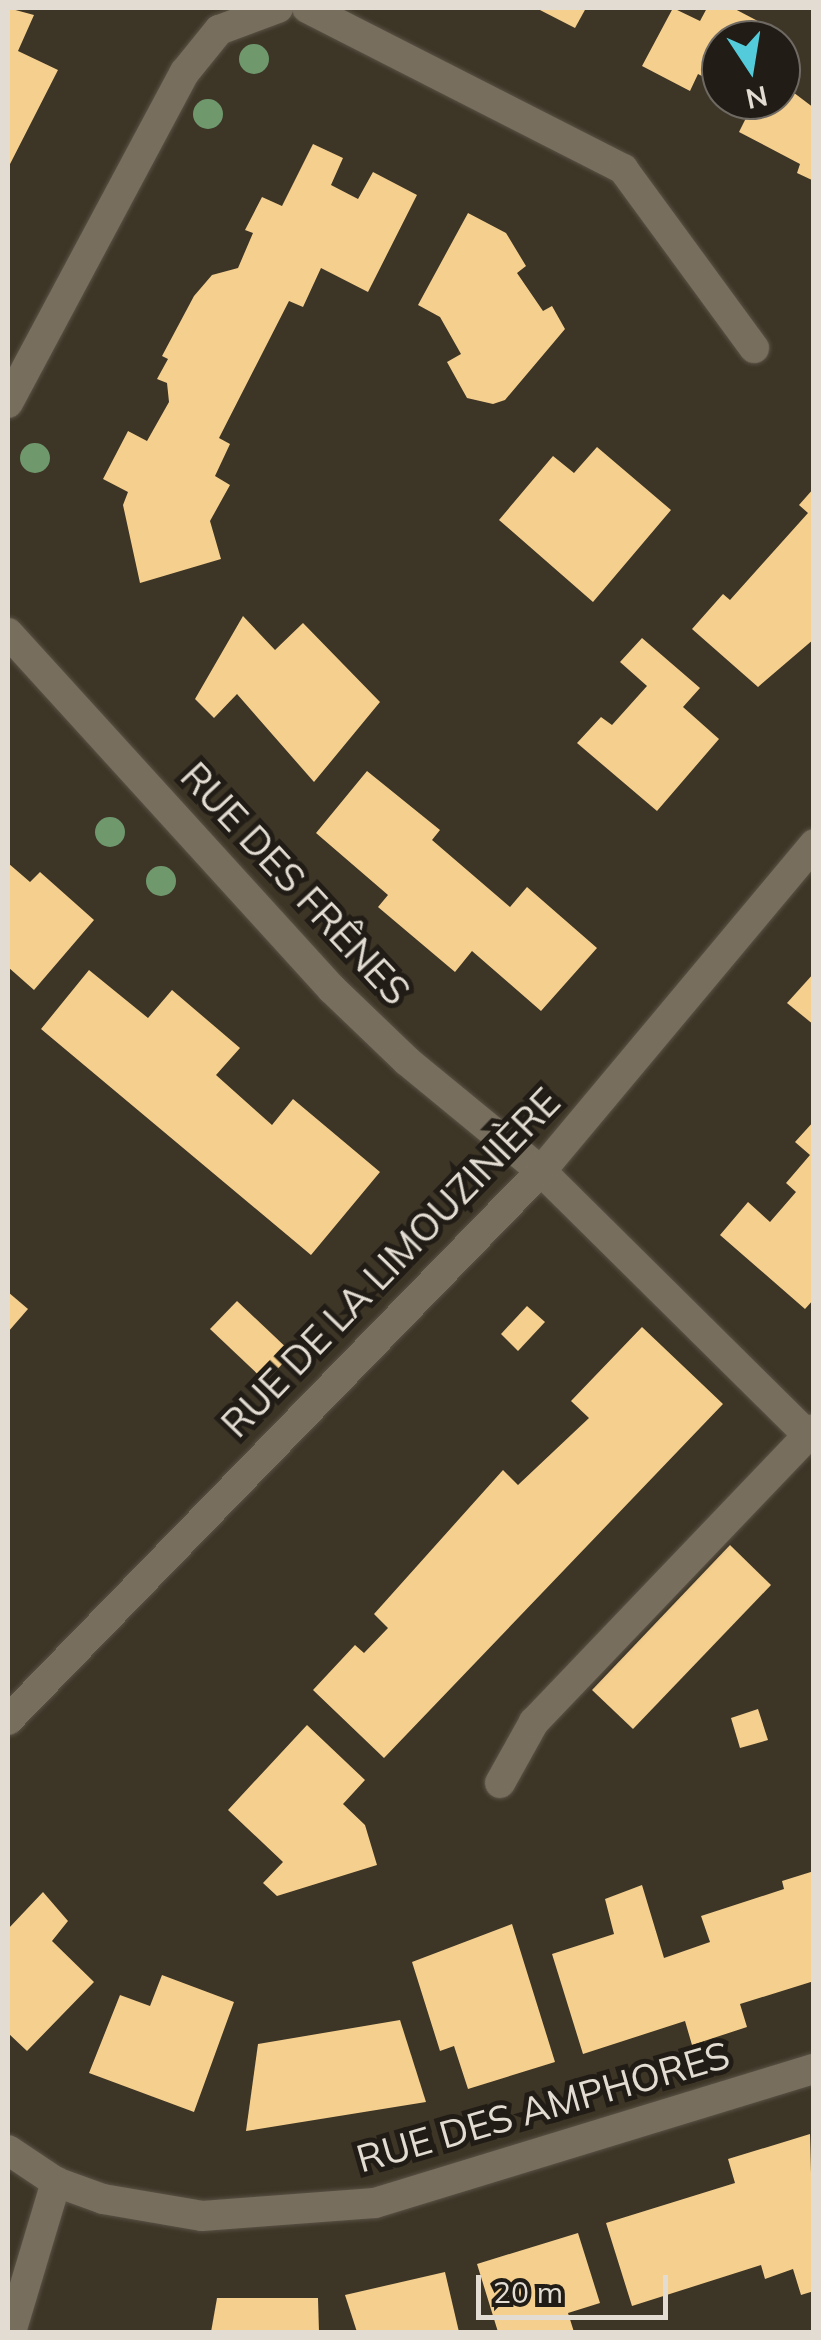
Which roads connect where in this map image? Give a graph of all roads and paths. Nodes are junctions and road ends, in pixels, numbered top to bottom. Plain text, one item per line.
1 (278, 8) edge
2 (307, 8) edge
3 (754, 348) dead end
4 (8, 403) edge
5 (8, 634) edge
6 (814, 844) edge
7 (542, 1170) junction
8 (811, 1432) edge
9 (8, 1720) edge
10 (500, 1783) dead end
11 (814, 2069) edge
12 (8, 2150) edge
13 (56, 2182) junction
14 (10, 2332) edge

1 - 4 street
2 - 3 street
5 - 7 street, RUE DES FRÊNES
6 - 7 street, RUE DE LA LIMOUZINIÈRE
7 - 8 street, RUE DES FRÊNES
7 - 9 street, RUE DE LA LIMOUZINIÈRE
8 - 10 street
11 - 13 street, RUE DES AMPHORES
12 - 13 street, RUE DES AMPHORES
13 - 14 street

